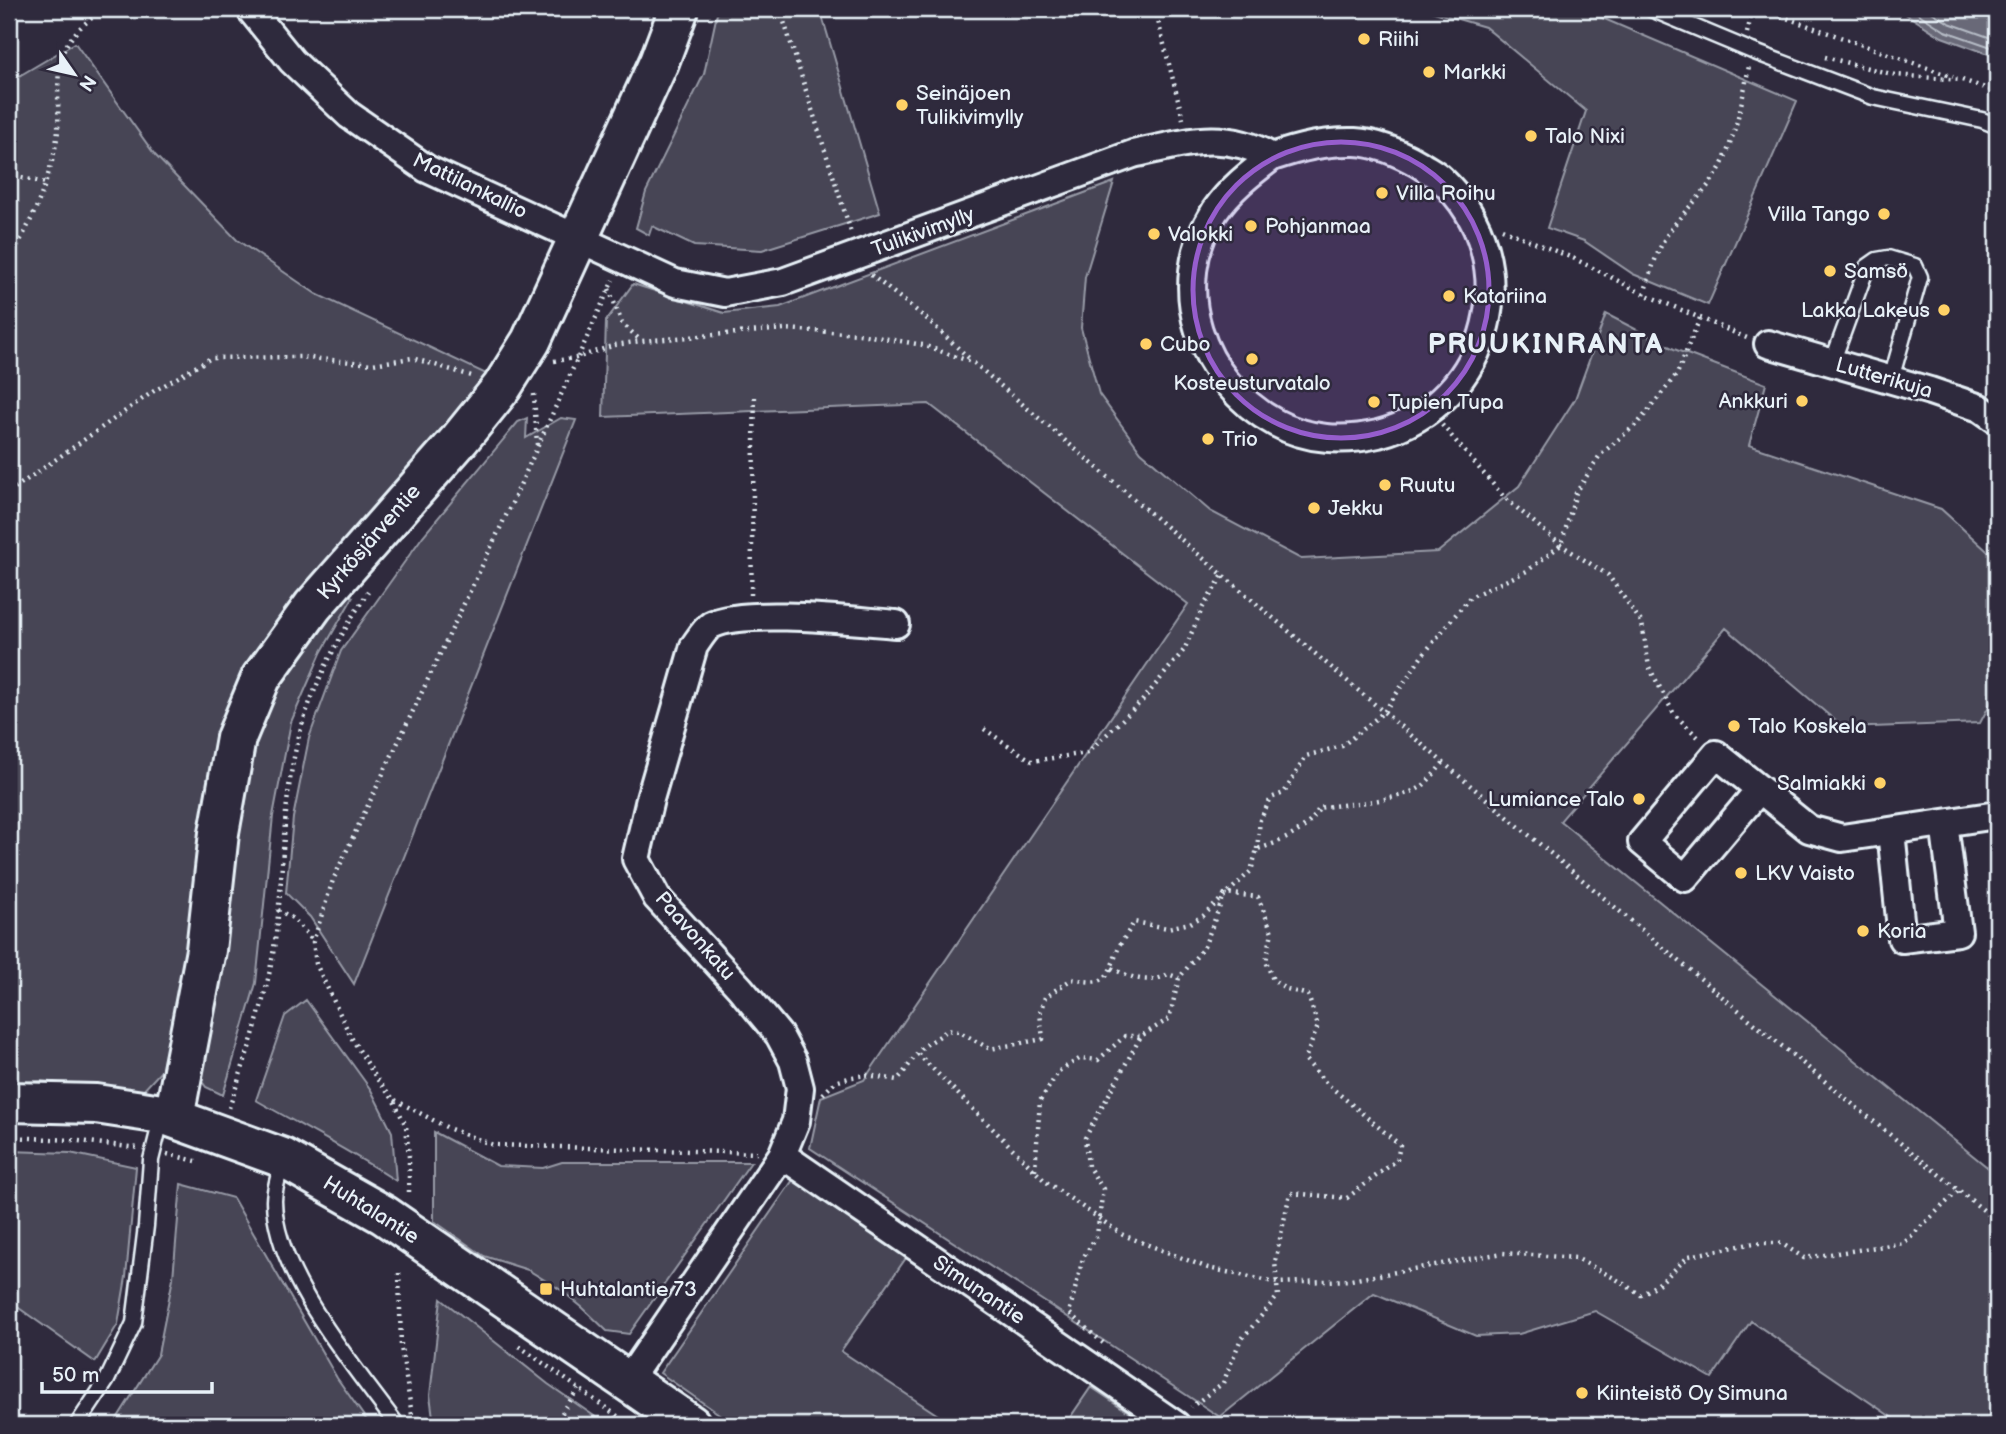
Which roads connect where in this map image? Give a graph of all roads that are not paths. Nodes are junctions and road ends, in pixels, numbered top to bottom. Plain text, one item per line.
1 (250, 9) edge
2 (679, 9) edge
3 (1651, 9) edge
4 (1997, 126) edge
5 (1272, 157) junction
6 (577, 238) junction
7 (1768, 344) road end
8 (1832, 363) junction
9 (1891, 379) junction
10 (1997, 420) edge
11 (896, 624) dead end
12 (1759, 790) junction
13 (1997, 815) edge
14 (1944, 823) junction
15 (1891, 831) junction
16 (9, 1102) edge
17 (163, 1127) junction
18 (782, 1155) junction
19 (283, 1158) junction
20 (627, 1382) junction
21 (1174, 1423) edge
22 (77, 1425) edge
23 (397, 1425) edge
24 (691, 1425) edge

1 - 6 street, Mattilankallio
2 - 6 street, Kyrkösjärventie
3 - 4 lane
5 - 5 street
5 - 6 street, Tulikivimylly
6 - 17 street, Kyrkösjärventie
7 - 8 street, Lutterikuja
8 - 9 street, Lutterikuja
8 - 9 lane
9 - 10 street, Lutterikuja
11 - 18 street, Paavonkatu
12 - 12 street
12 - 15 street
13 - 14 street
14 - 15 street
14 - 15 street
16 - 17 street, Huhtalantie
17 - 19 street, Huhtalantie
17 - 22 lane
18 - 20 street, Paavonkatu
18 - 21 street, Simunantie
19 - 20 street, Huhtalantie
19 - 23 lane
20 - 24 street, Huhtalantie

